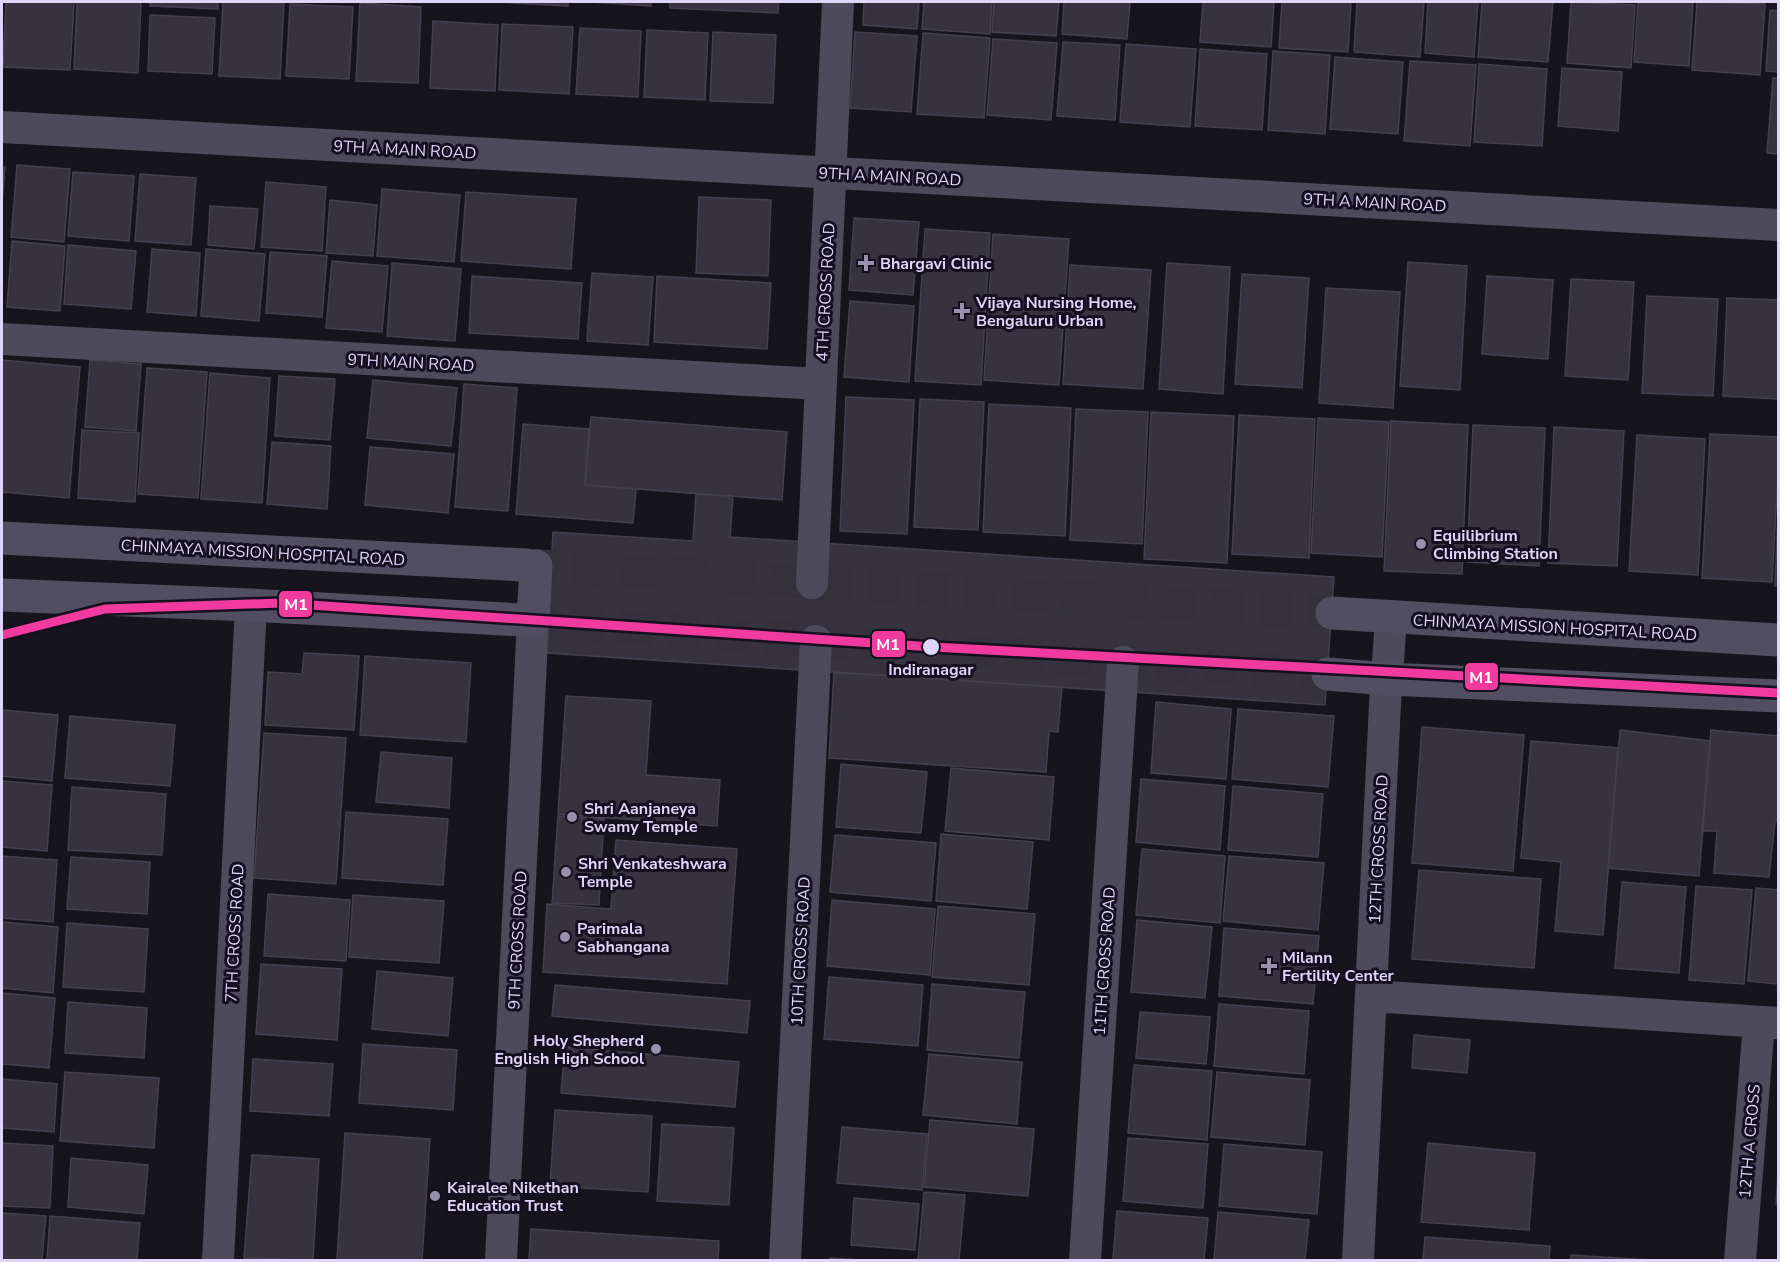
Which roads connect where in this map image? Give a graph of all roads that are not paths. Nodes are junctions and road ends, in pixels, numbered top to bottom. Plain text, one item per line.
1 (838, 2) edge
2 (2, 127) edge
3 (830, 172) junction
4 (1779, 225) edge
5 (2, 339) edge
6 (821, 384) junction
7 (2, 538) edge
8 (812, 583) dead end
9 (2, 595) edge
10 (251, 605) junction
11 (1332, 613) tunnel mouth
12 (1391, 618) junction
13 (527, 620) junction
14 (816, 640) dead end
15 (1779, 640) edge
16 (1123, 662) dead end
17 (1328, 674) tunnel mouth
18 (1387, 679) junction
19 (1779, 696) edge
20 (1371, 996) junction
21 (1769, 1022) edge
22 (218, 1260) edge
23 (501, 1260) edge
24 (785, 1260) edge
25 (1085, 1260) edge
26 (1358, 1260) edge
27 (1740, 1260) edge

1 - 3 street, 4TH CROSS ROAD
2 - 3 street, 9TH A MAIN ROAD
3 - 4 street, 9TH A MAIN ROAD
3 - 6 street, 4TH CROSS ROAD
5 - 6 street, 9TH MAIN ROAD
6 - 8 street, 4TH CROSS ROAD
7 - 13 main road, CHINMAYA MISSION HOSPITAL ROAD
9 - 10 main road
10 - 13 main road
10 - 22 street, 7TH CROSS ROAD
11 - 12 main road, CHINMAYA MISSION HOSPITAL ROAD
12 - 15 main road, CHINMAYA MISSION HOSPITAL ROAD
12 - 18 street, 12TH CROSS ROAD
13 - 23 street, 9TH CROSS ROAD
14 - 24 street, 10TH CROSS ROAD
16 - 25 street, 11TH CROSS ROAD
17 - 18 main road
18 - 19 main road
18 - 20 street, 12TH CROSS ROAD
20 - 21 street
20 - 26 street, 12TH CROSS ROAD
21 - 27 street, 12TH A CROSS

